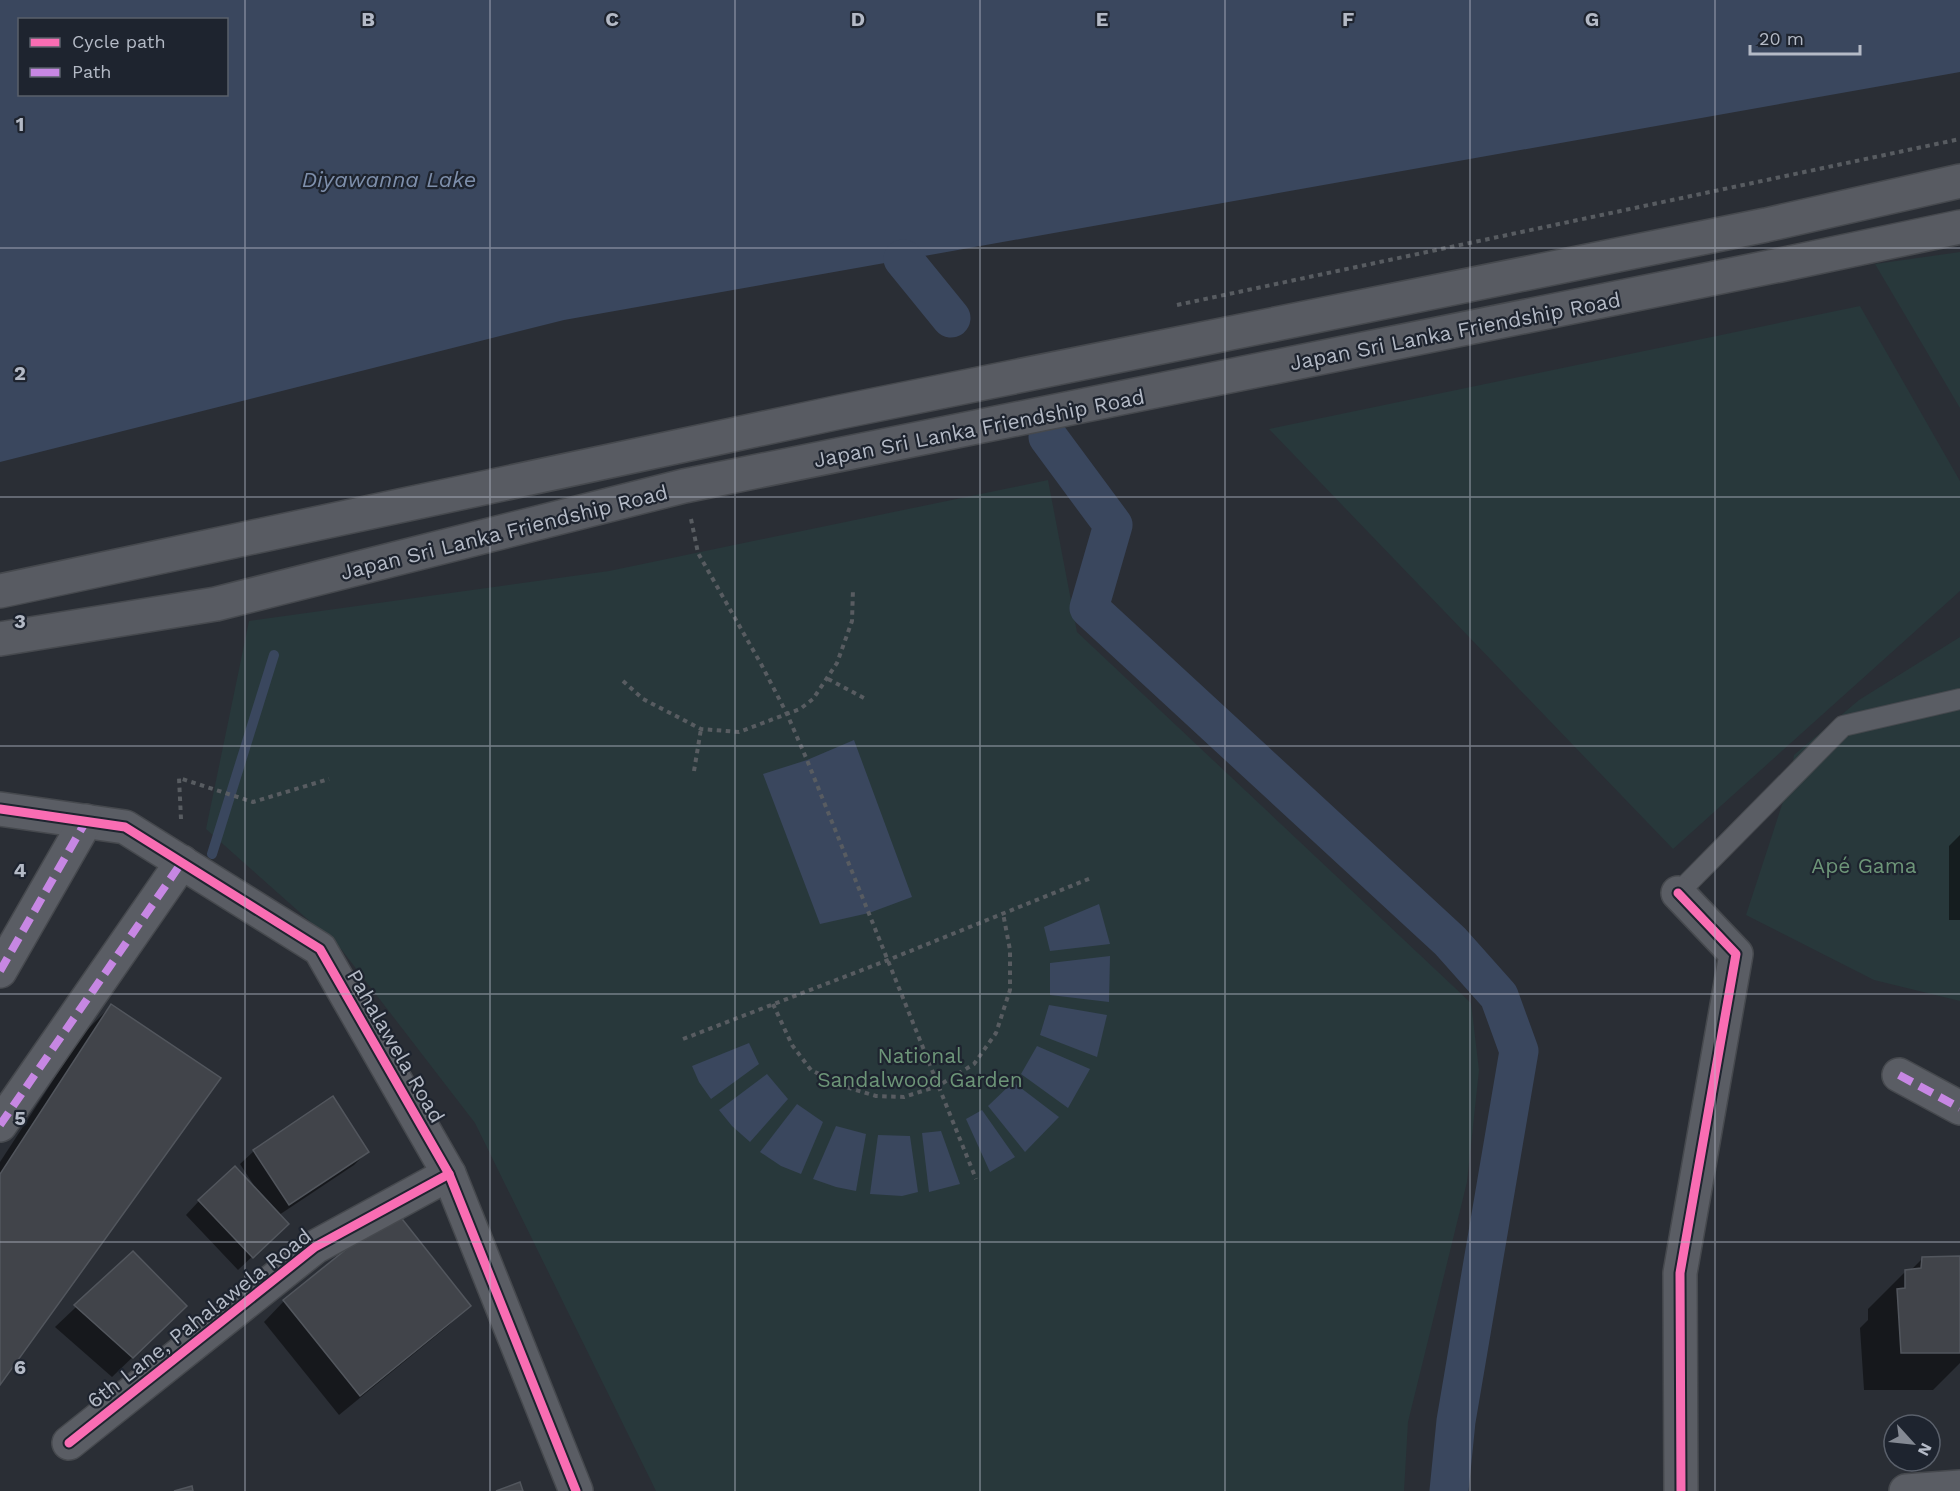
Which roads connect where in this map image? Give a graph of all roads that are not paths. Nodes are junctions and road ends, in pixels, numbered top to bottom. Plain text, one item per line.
1 (1960, 181) edge
2 (1960, 226) edge
3 (0, 591) edge
4 (0, 639) edge
5 (1960, 699) edge
6 (0, 809) edge
7 (86, 821) junction
8 (182, 862) junction
9 (1678, 893) joint
10 (0, 970) edge
11 (1899, 1075) dead end
12 (1960, 1108) edge
13 (0, 1125) edge
14 (450, 1174) junction
15 (69, 1443) dead end
16 (1960, 1486) edge
17 (576, 1491) edge
18 (1681, 1491) edge
19 (1906, 1491) edge

1 - 3 main road, Japan Sri Lanka Friendship Road
2 - 4 main road, Japan Sri Lanka Friendship Road
5 - 9 lane
6 - 7 street, Pahalawela Road
7 - 8 street, Pahalawela Road
7 - 10 street
8 - 13 street
8 - 14 street, Pahalawela Road
9 - 18 street
11 - 12 street
14 - 15 street, 6th Lane, Pahalawela Road
14 - 17 street, Pahalawela Road
16 - 19 street

